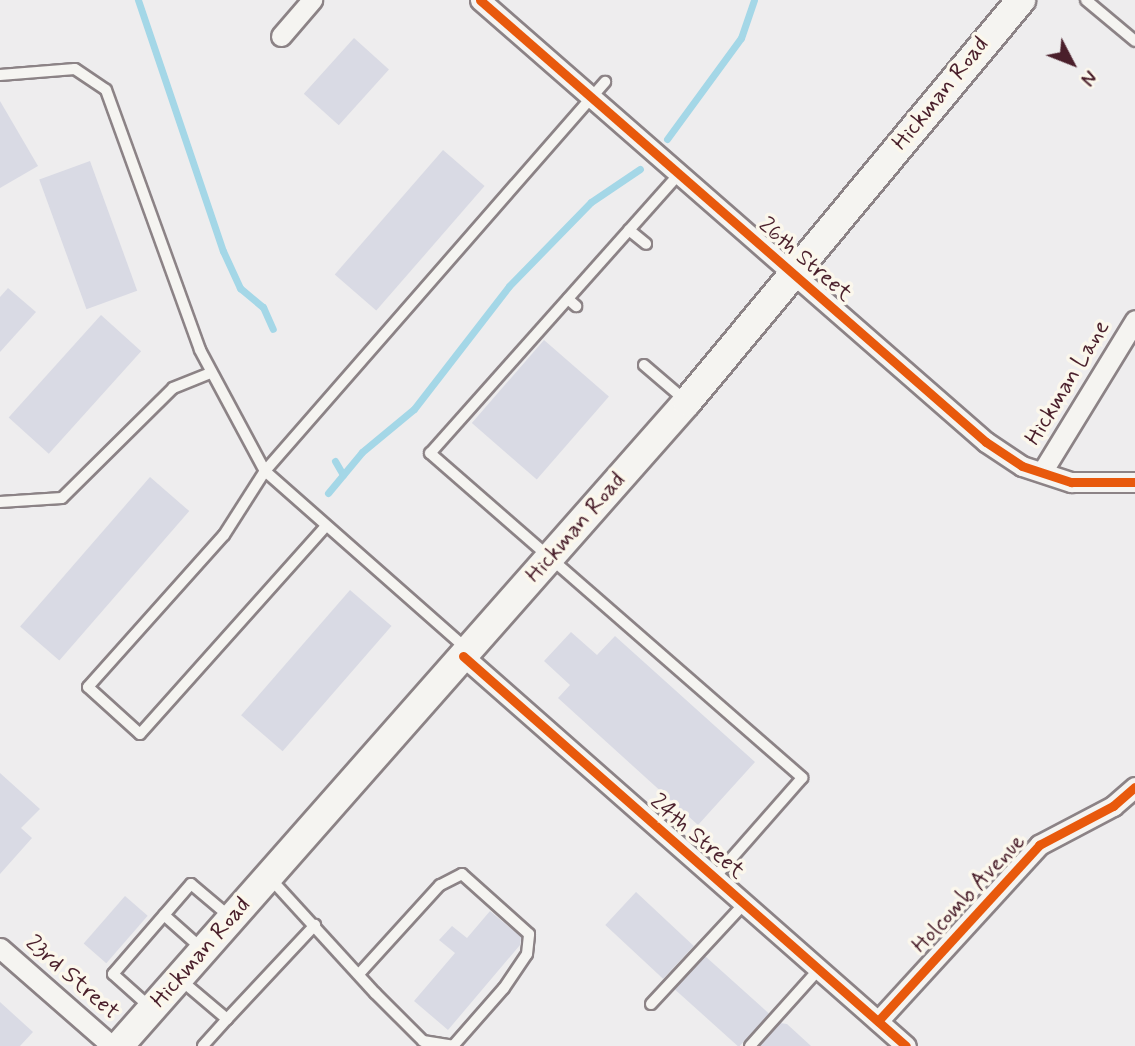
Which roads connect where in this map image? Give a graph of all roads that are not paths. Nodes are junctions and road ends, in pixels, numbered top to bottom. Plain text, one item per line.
1 (312, 0) edge
2 (480, 0) edge
3 (1021, 0) edge
4 (1086, 0) edge
5 (281, 36) dead end
6 (1135, 41) edge
7 (0, 75) edge
8 (605, 82) dead end
9 (593, 100) junction
10 (679, 174) junction
11 (629, 230) junction
12 (646, 244) dead end
13 (792, 275) junction
14 (1135, 320) edge
15 (644, 365) dead end
16 (210, 373) junction
17 (687, 402) junction
18 (265, 471) junction
19 (1042, 472) junction
20 (1135, 482) edge
21 (0, 502) edge
22 (326, 526) junction
23 (550, 558) junction
24 (466, 653) junction
25 (1135, 787) edge
26 (269, 876) junction
27 (714, 878) junction
28 (744, 904) junction
29 (164, 915) junction
30 (232, 918) junction
31 (315, 925) junction
32 (0, 948) edge
33 (204, 950) junction
34 (819, 969) junction
35 (359, 974) junction
36 (178, 978) junction
37 (652, 1004) dead end
38 (152, 1009) junction
39 (227, 1019) junction
40 (878, 1021) junction
41 (112, 1046) edge
42 (119, 1046) edge
43 (203, 1046) edge
44 (750, 1046) edge
45 (906, 1046) edge

1 - 5 street
2 - 9 street, 26th Street
3 - 13 main road, Hickman Road
4 - 6 lane
7 - 16 lane
8 - 9 lane
9 - 10 street, 26th Street
9 - 18 lane
10 - 11 lane
10 - 13 street, 26th Street
11 - 12 lane
11 - 23 lane
13 - 17 main road, Hickman Road
13 - 19 street, 26th Street
14 - 19 street, Hickman Lane
15 - 17 lane
16 - 18 lane
16 - 21 lane
17 - 23 main road, Hickman Road
18 - 22 lane
18 - 22 lane
19 - 20 street, 26th Street
22 - 24 lane
23 - 24 main road, Hickman Road
23 - 27 lane
24 - 26 main road, Hickman Road
24 - 27 street, 24th Street
25 - 40 street, Holcomb Avenue
26 - 30 main road, Hickman Road
26 - 31 lane
27 - 28 street, 24th Street
28 - 34 street, 24th Street
28 - 37 lane
29 - 30 lane
29 - 33 lane
29 - 38 lane
30 - 33 main road, Hickman Road
31 - 35 lane
31 - 39 lane
32 - 41 street, 23rd Street
33 - 36 main road, Hickman Road
34 - 40 street, 24th Street
34 - 44 lane
35 - 35 lane
36 - 38 main road, Hickman Road
36 - 39 lane
38 - 42 main road, Hickman Road
39 - 43 lane
40 - 45 street, 24th Street

